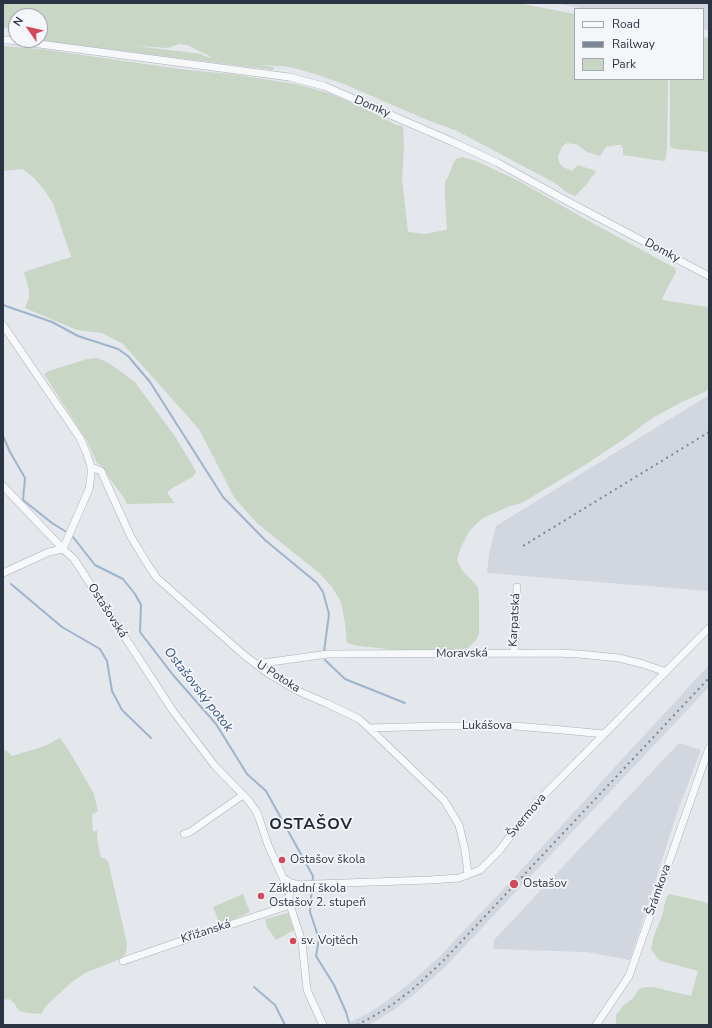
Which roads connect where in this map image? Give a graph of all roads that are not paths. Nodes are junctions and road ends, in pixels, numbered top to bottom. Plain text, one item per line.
1 (3, 40) edge
2 (709, 276) edge
3 (3, 325) edge
4 (91, 467) junction
5 (3, 486) edge
6 (63, 549) junction
7 (3, 573) edge
8 (517, 587) dead end
9 (709, 628) edge
10 (514, 653) junction
11 (256, 664) junction
12 (666, 672) junction
13 (369, 728) junction
14 (604, 734) junction
15 (709, 748) edge
16 (243, 795) junction
17 (184, 834) dead end
18 (468, 874) junction
19 (291, 883) junction
20 (290, 905) junction
21 (123, 960) dead end
22 (323, 1025) edge
23 (596, 1025) edge

1 - 2 street, Domky
3 - 4 street
4 - 6 street
4 - 11 street, U Potoka
5 - 6 street, Ostašovská
6 - 7 street
6 - 16 street, Ostašovská
8 - 10 street, Karpatská
9 - 12 street, Švermova
10 - 11 street, Moravská
10 - 12 street, Moravská
11 - 13 street, U Potoka
12 - 14 street, Švermova
13 - 14 street, Lukášova
13 - 18 street, U Potoka
14 - 18 street, Švermova
15 - 23 street, Šrámkova
16 - 17 street
16 - 19 street, Ostašovská
18 - 19 street, Švermova
19 - 20 street
20 - 21 street, Křižanská
20 - 22 street

